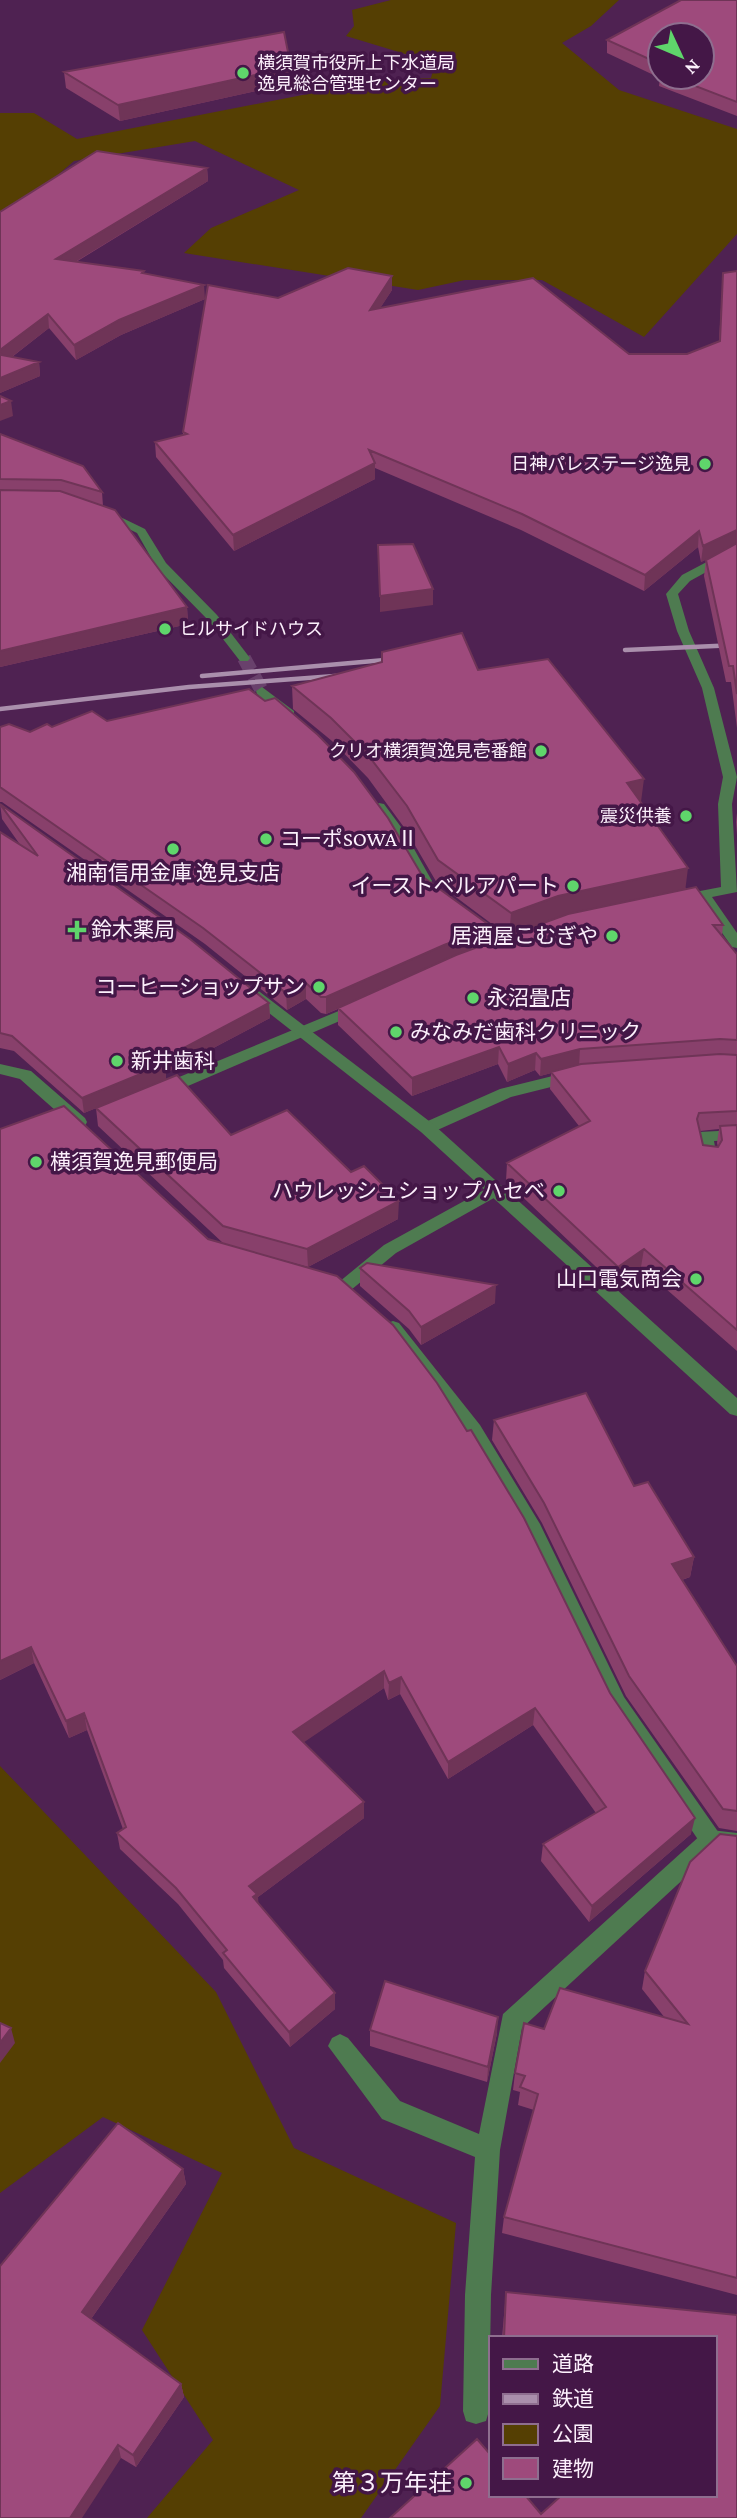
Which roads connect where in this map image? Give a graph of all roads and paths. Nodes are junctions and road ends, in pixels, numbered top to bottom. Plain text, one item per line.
1 (88, 508) edge
2 (737, 550) edge
3 (244, 657) tunnel mouth
4 (262, 691) tunnel mouth
5 (304, 728) edge
6 (732, 764) edge
7 (368, 792) edge
8 (732, 889) edge
9 (702, 894) junction
10 (438, 895) edge
11 (664, 902) edge
12 (457, 909) edge
13 (737, 944) edge
14 (484, 954) edge
15 (238, 982) edge
16 (376, 1000) edge
17 (302, 1033) junction
18 (0, 1069) edge
19 (593, 1073) edge
20 (143, 1098) edge
21 (89, 1125) edge
22 (427, 1128) junction
23 (737, 1135) edge
24 (709, 1158) edge
25 (495, 1191) junction
26 (364, 1303) edge
27 (383, 1319) edge
28 (737, 1409) edge
29 (711, 1840) junction
30 (737, 1843) edge
31 (340, 2046) dead end
32 (488, 2150) junction
33 (475, 2410) dead end

1 - 3 street
2 - 6 street
4 - 5 street
6 - 8 street
7 - 10 street
8 - 9 street
9 - 11 street
9 - 13 street
12 - 14 street
15 - 17 street
16 - 17 street
17 - 20 street
17 - 22 street
18 - 21 street
19 - 22 street
22 - 25 street
23 - 24 street
25 - 26 street
25 - 28 street
27 - 29 street
29 - 30 street
29 - 32 street
31 - 32 street
32 - 33 street

